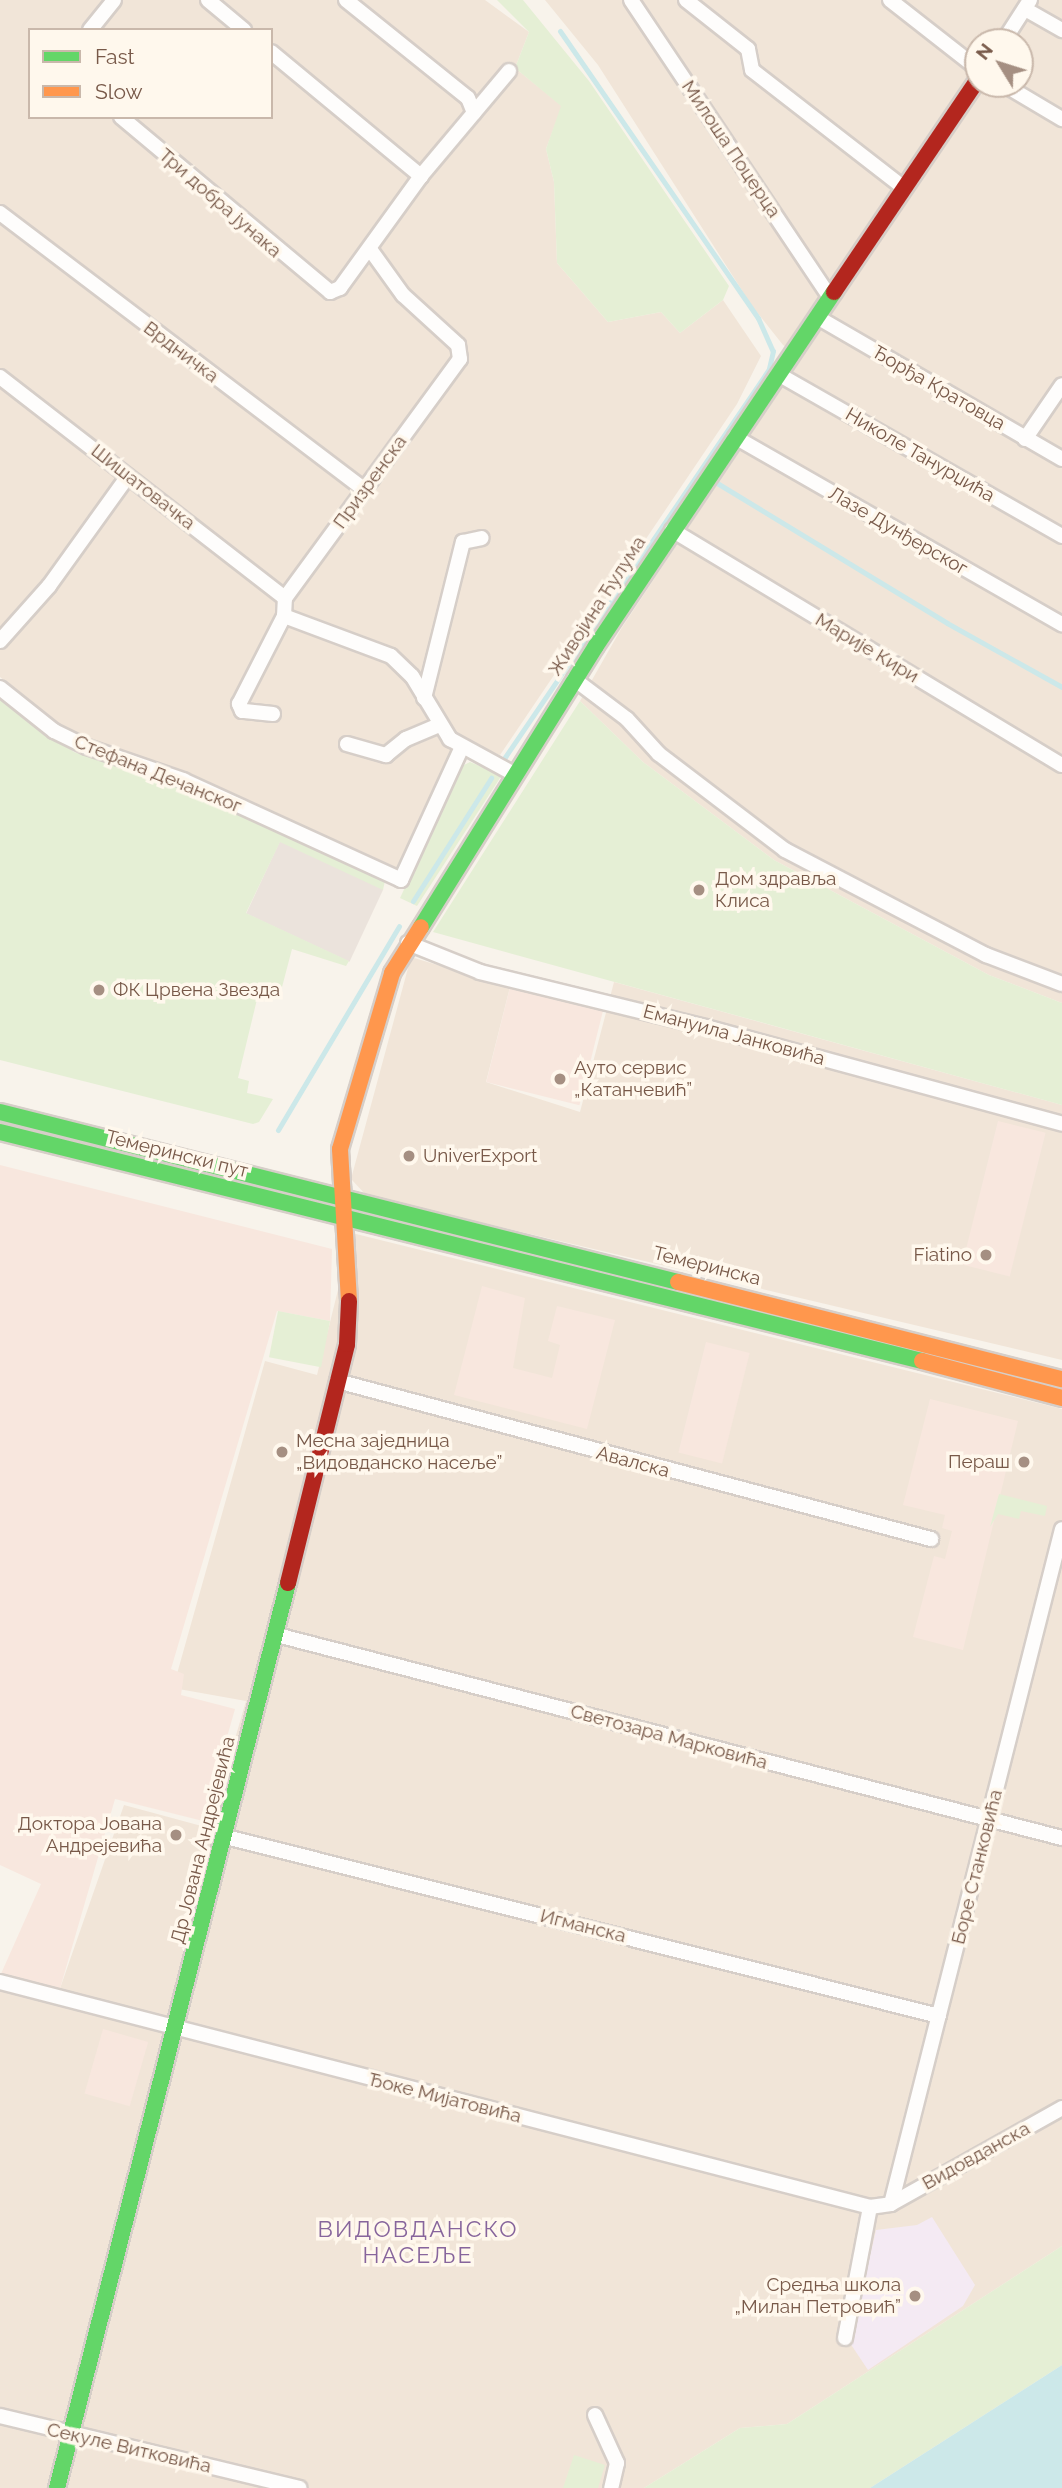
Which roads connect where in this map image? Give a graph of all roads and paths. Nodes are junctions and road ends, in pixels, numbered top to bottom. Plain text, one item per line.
1 (114, 0) edge
2 (208, 0) edge
3 (345, 0) edge
4 (631, 0) edge
5 (686, 0) edge
6 (890, 0) edge
7 (1028, 4) edge
8 (92, 28) edge
9 (242, 28) edge
10 (1012, 28) edge
11 (1062, 30) edge
12 (273, 54) edge
13 (964, 58) edge
14 (509, 71) dead end
15 (965, 98) edge
16 (1027, 98) edge
17 (474, 113) junction
18 (1062, 118) edge
19 (123, 119) edge
20 (421, 176) junction
21 (904, 188) junction
22 (0, 212) edge
23 (370, 249) junction
24 (830, 297) junction
25 (817, 317) junction
26 (778, 374) junction
27 (0, 377) edge
28 (1062, 385) edge
29 (735, 438) junction
30 (1025, 439) junction
31 (1062, 459) edge
32 (128, 476) junction
33 (364, 489) junction
34 (673, 530) junction
35 (1062, 536) edge
36 (482, 538) dead end
37 (285, 598) junction
38 (285, 616) junction
39 (1062, 624) edge
40 (0, 641) edge
41 (574, 679) junction
42 (0, 688) edge
43 (424, 698) junction
44 (273, 714) dead end
45 (439, 725) junction
46 (347, 744) dead end
47 (461, 749) junction
48 (1062, 765) edge
49 (514, 774) junction
50 (408, 943) junction
51 (1062, 984) edge
52 (0, 1112) edge
53 (1062, 1124) edge
54 (0, 1132) edge
55 (341, 1196) junction
56 (343, 1217) junction
57 (1062, 1379) edge
58 (337, 1381) junction
59 (1062, 1398) edge
60 (1062, 1529) edge
61 (931, 1539) dead end
62 (277, 1635) junction
63 (989, 1820) junction
64 (226, 1837) junction
65 (1062, 1839) edge
66 (0, 1982) edge
67 (939, 2016) junction
68 (176, 2030) junction
69 (1062, 2108) edge
70 (891, 2204) junction
71 (870, 2207) junction
72 (845, 2338) dead end
73 (595, 2415) dead end
74 (0, 2416) edge
75 (71, 2435) junction
76 (57, 2488) edge
77 (299, 2488) edge
78 (611, 2488) edge

1 - 8 street
2 - 9 street
3 - 17 street
4 - 24 street, Милоша Поцерца
5 - 21 street
6 - 13 street
7 - 10 street
7 - 11 street
12 - 20 street
14 - 17 street
15 - 21 street, Живојина Ћулума
16 - 18 street
17 - 20 street
19 - 23 street, Три добра јунака
20 - 23 street
21 - 24 street, Живојина Ћулума
22 - 33 street, Врдничка
23 - 33 street, Призренска
24 - 25 street, Живојина Ћулума
25 - 26 street, Живојина Ћулума
25 - 30 street, Ђорђа Кратовца
26 - 29 street, Живојина Ћулума
26 - 35 street, Николе Танурџића
27 - 32 street, Шишатовачка
28 - 30 street
29 - 34 street, Живојина Ћулума
29 - 39 street, Лазе Дунђерског
30 - 31 street, Ђорђа Кратовца
32 - 37 street, Шишатовачка
32 - 40 street
33 - 37 street, Призренска
34 - 41 street, Живојина Ћулума
34 - 48 street, Марије Кири
36 - 43 street
37 - 38 street
38 - 43 street
38 - 44 street
41 - 49 street, Живојина Ћулума
41 - 51 street
42 - 47 street, Стефана Дечанског
43 - 45 street
45 - 46 street
45 - 47 street
47 - 49 street
49 - 50 street, Живојина Ћулума
50 - 53 street, Емануила Јанковића
50 - 55 street, Живојина Ћулума
52 - 55 street, Темерински пут
54 - 56 street, Темерински пут
55 - 56 street, Др Јована Андрејевића
55 - 57 street, Темеринска
56 - 58 street, Др Јована Андрејевића
56 - 59 street, Темеринска
58 - 61 street, Авалска
58 - 62 street, Др Јована Андрејевића
60 - 63 street, Боре Станковића
62 - 63 street, Светозара Марковића
62 - 64 street, Др Јована Андрејевића
63 - 65 street, Светозара Марковића
63 - 67 street, Боре Станковића
64 - 67 street, Игманска
64 - 68 street, Др Јована Андрејевића
66 - 68 street, Ђоке Мијатовића
67 - 70 street, Боре Станковића
68 - 71 street, Ђоке Мијатовића
68 - 75 street, Др Јована Андрејевића
69 - 70 street, Видовданска
70 - 71 street, Ђоке Мијатовића
71 - 72 street
73 - 78 street
74 - 75 street, Секуле Витковића
75 - 76 street, Др Јована Андрејевића
75 - 77 street, Секуле Витковића

